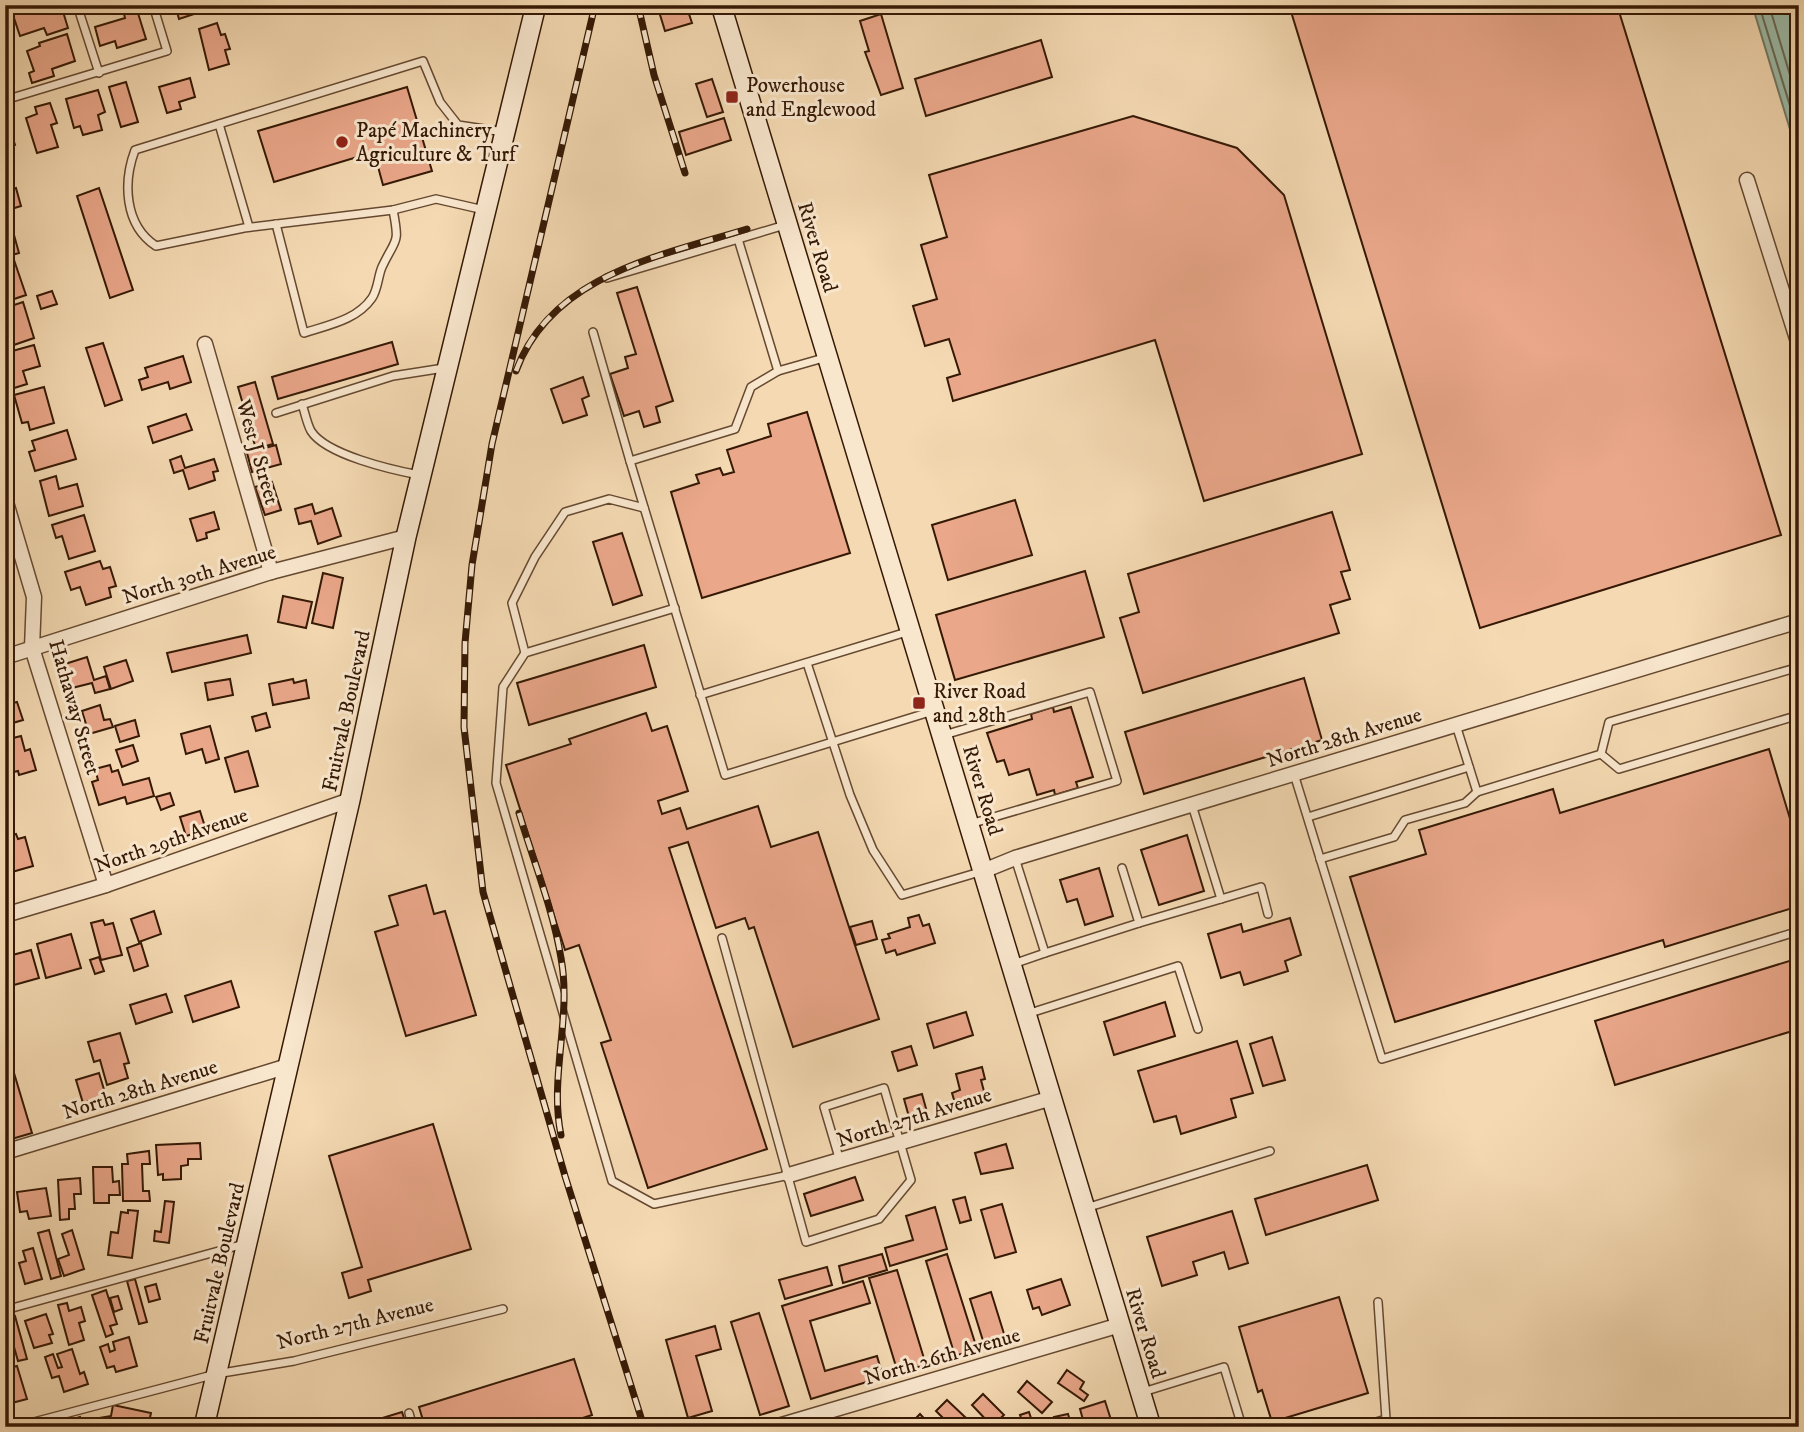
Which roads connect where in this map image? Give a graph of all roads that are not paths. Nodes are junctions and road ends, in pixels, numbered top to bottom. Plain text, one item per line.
1 (78, 5) edge
2 (153, 5) edge
3 (536, 5) edge
4 (721, 5) edge
5 (99, 73) junction
6 (5, 100) edge
7 (219, 124) junction
8 (505, 132) junction
9 (1747, 180) dead end
10 (393, 210) junction
11 (486, 211) junction
12 (276, 224) junction
13 (788, 224) junction
14 (249, 227) junction
15 (738, 239) junction
16 (607, 278) dead end
17 (593, 332) dead end
18 (205, 344) dead end
19 (1799, 345) edge
20 (828, 357) junction
21 (448, 368) junction
22 (778, 371) junction
23 (302, 404) junction
24 (276, 413) dead end
25 (630, 461) junction
26 (422, 475) junction
27 (5, 499) edge
28 (644, 508) junction
29 (406, 537) junction
30 (271, 572) junction
31 (675, 608) junction
32 (1799, 621) edge
33 (911, 631) junction
34 (32, 648) junction
35 (525, 653) junction
36 (5, 657) edge
37 (807, 663) junction
38 (1799, 667) edge
39 (700, 695) junction
40 (935, 710) junction
41 (1799, 715) edge
42 (1456, 725) junction
43 (943, 736) junction
44 (832, 743) junction
45 (1601, 754) junction
46 (1469, 767) junction
47 (1294, 774) junction
48 (1477, 792) junction
49 (350, 800) junction
50 (1192, 805) junction
51 (1308, 817) junction
52 (970, 824) junction
53 (1015, 858) junction
54 (1320, 859) junction
55 (1122, 868) dead end
56 (984, 871) junction
57 (106, 885) junction
58 (1220, 899) junction
59 (1268, 914) dead end
60 (5, 915) edge
61 (1139, 923) junction
62 (1799, 931) edge
63 (722, 938) dead end
64 (1045, 953) junction
65 (1012, 965) junction
66 (1026, 1014) junction
67 (1198, 1029) dead end
68 (288, 1066) junction
69 (1052, 1098) junction
70 (901, 1143) junction
71 (1270, 1151) dead end
72 (5, 1152) edge
73 (839, 1161) junction
74 (789, 1175) junction
75 (1085, 1208) junction
76 (247, 1244) junction
77 (1378, 1302) dead end
78 (503, 1309) dead end
79 (5, 1310) edge
80 (1120, 1325) junction
81 (216, 1374) junction
82 (1141, 1392) junction
83 (409, 1413) dead end
84 (15, 1427) edge
85 (204, 1427) edge
86 (413, 1427) edge
87 (775, 1427) edge
88 (1151, 1427) edge
89 (1219, 1427) edge
90 (1360, 1427) edge

1 - 5 lane
2 - 5 lane
3 - 8 street, Fruitvale Boulevard
4 - 13 street, River Road
5 - 6 lane
7 - 8 lane
7 - 14 lane
7 - 14 lane
8 - 11 street, Fruitvale Boulevard
9 - 19 street
10 - 11 lane
10 - 12 lane
10 - 12 lane
11 - 21 street, Fruitvale Boulevard
12 - 14 lane
13 - 15 lane
13 - 20 street, River Road
15 - 16 lane
15 - 22 lane
17 - 25 lane
18 - 30 street, West J Street
20 - 22 lane
20 - 33 street, River Road
21 - 23 lane
21 - 26 street, Fruitvale Boulevard
22 - 25 lane
23 - 24 lane
23 - 26 lane
25 - 28 lane
26 - 29 street, Fruitvale Boulevard
27 - 34 street, Hathaway Street
28 - 31 lane
28 - 35 lane
29 - 30 street, North 30th Avenue
29 - 49 street, Fruitvale Boulevard
30 - 34 street, North 30th Avenue
31 - 35 lane
31 - 39 lane
32 - 42 street, North 28th Avenue
33 - 37 lane
33 - 40 street, River Road
34 - 36 street, North 30th Avenue
34 - 57 street, Hathaway Street
35 - 74 lane
37 - 39 lane
37 - 44 lane
38 - 45 lane
39 - 44 lane
40 - 43 street, River Road
40 - 44 lane
41 - 45 lane
42 - 46 lane
42 - 47 street, North 28th Avenue
43 - 52 street, River Road
43 - 52 lane
44 - 56 lane, North 28th Avenue
45 - 48 lane
46 - 48 lane
46 - 51 lane
47 - 50 street, North 28th Avenue
47 - 51 lane
48 - 54 lane
49 - 57 street, North 29th Avenue
49 - 68 street, Fruitvale Boulevard
50 - 53 street, North 28th Avenue
50 - 58 lane
51 - 54 lane
52 - 56 street, River Road
53 - 56 street, North 28th Avenue
53 - 64 lane
54 - 62 lane
55 - 61 lane
56 - 65 street, River Road
57 - 60 street, North 29th Avenue
58 - 59 lane
58 - 61 lane
61 - 64 lane
63 - 74 lane
64 - 65 lane
65 - 66 street, River Road
66 - 67 lane
66 - 69 street, River Road
68 - 72 street, North 28th Avenue
68 - 76 street, Fruitvale Boulevard
69 - 70 street, North 27th Avenue
69 - 75 street, River Road
70 - 73 street, North 27th Avenue
70 - 73 lane
70 - 74 lane
71 - 75 lane
73 - 74 street, North 27th Avenue
75 - 80 street, River Road
76 - 79 lane
76 - 81 street, Fruitvale Boulevard
77 - 90 lane
78 - 81 lane, North 27th Avenue
80 - 82 street, River Road
80 - 87 street, North 26th Avenue
81 - 84 lane, North 27th Avenue
81 - 85 street, Fruitvale Boulevard
82 - 88 street, River Road
82 - 89 lane
83 - 86 lane

